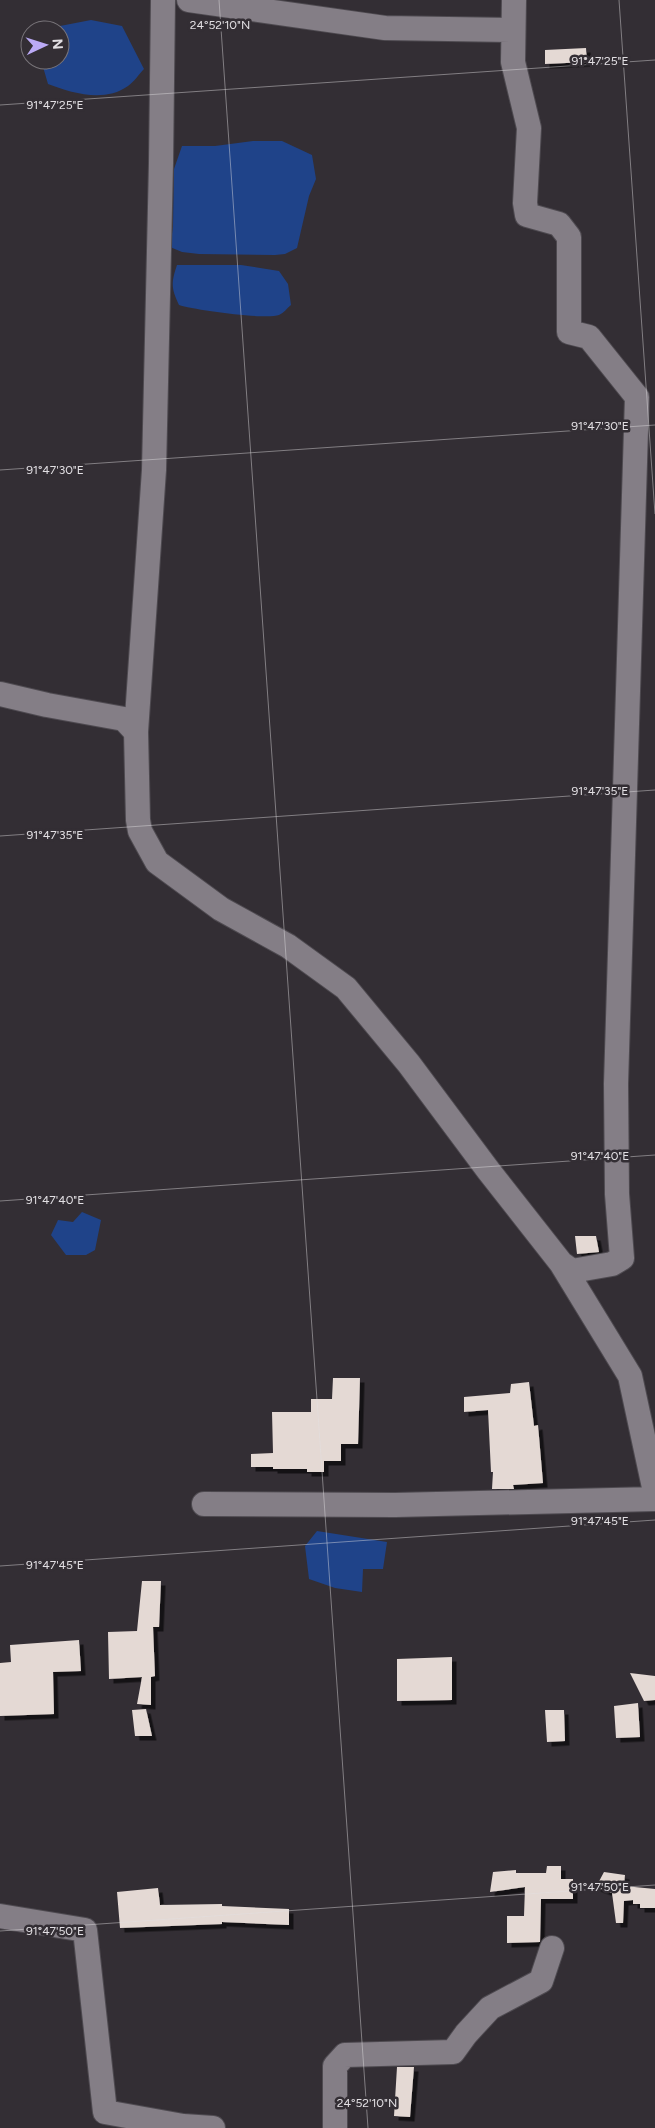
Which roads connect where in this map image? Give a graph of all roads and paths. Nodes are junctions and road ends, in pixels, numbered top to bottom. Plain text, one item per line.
1 (163, 0) edge
2 (190, 0) edge
3 (514, 0) edge
4 (513, 30) junction
5 (0, 694) edge
6 (136, 732) junction
7 (561, 1263) junction
8 (655, 1492) edge
9 (655, 1499) edge
10 (204, 1504) dead end
11 (0, 1916) edge
12 (552, 1948) dead end
13 (212, 2128) edge
14 (335, 2128) edge

1 - 6 street
2 - 4 street
3 - 4 street
4 - 7 street
5 - 6 street
6 - 7 street
7 - 8 street
9 - 10 street
11 - 13 street
12 - 14 street

